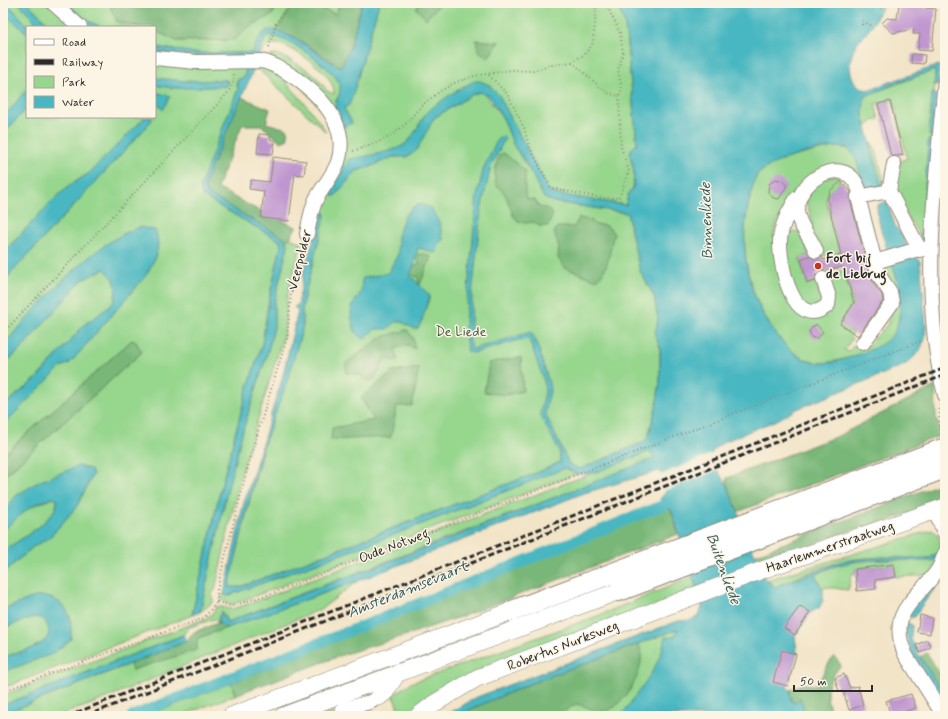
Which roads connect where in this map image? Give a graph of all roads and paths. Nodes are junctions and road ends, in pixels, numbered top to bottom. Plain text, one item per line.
1 (53, 3) edge
2 (291, 3) edge
3 (596, 3) edge
4 (606, 3) edge
5 (876, 3) edge
6 (882, 9) dead end
7 (862, 25) dead end
8 (79, 26) edge
9 (872, 26) dead end
10 (269, 47) dead end
11 (156, 58) edge
12 (235, 61) junction
13 (572, 62) junction
14 (489, 75) junction
15 (945, 80) edge
16 (619, 96) junction
17 (340, 152) junction
18 (894, 164) dead end
19 (803, 189) junction
20 (889, 191) junction
21 (858, 197) junction
22 (306, 234) joint
23 (922, 249) junction
24 (816, 251) dead end
25 (880, 260) junction
26 (823, 279) dead end
27 (3, 333) edge
28 (937, 337) edge
29 (863, 343) dead end
30 (943, 399) edge
31 (941, 455) edge
32 (940, 509) edge
33 (945, 534) edge
34 (945, 554) edge
35 (651, 570) junction
36 (715, 588) joint
37 (619, 591) joint
38 (217, 602) junction
39 (512, 611) joint
40 (398, 672) junction
41 (3, 691) edge
42 (378, 697) junction
43 (344, 709) tunnel mouth
44 (231, 716) edge
45 (283, 716) edge
46 (360, 716) edge
47 (418, 716) edge
48 (944, 716) edge

1 - 8 street
2 - 10 path
3 - 13 path
4 - 16 path
5 - 6 path
7 - 9 path
11 - 12 street, Veerpolder
12 - 17 street, Veerpolder
12 - 27 path
13 - 14 path
13 - 16 path
14 - 16 path
14 - 17 path
15 - 23 street
17 - 22 street, Veerpolder
18 - 20 street
19 - 21 street
19 - 24 street
19 - 26 street
20 - 21 street
20 - 23 street
21 - 25 street
22 - 38 path, Veerpolder
23 - 25 street
23 - 28 street
25 - 29 street
28 - 30 street
28 - 38 path, Oude Notweg
30 - 31 path
31 - 35 highway
32 - 33 street
32 - 36 main road, Haarlemmerstraatweg
34 - 48 street
35 - 37 highway
35 - 39 highway
36 - 47 main road, Robertus Nurksweg
37 - 40 main road
38 - 41 path
39 - 44 main road
40 - 42 main road
40 - 45 main road
42 - 43 street
42 - 46 street

